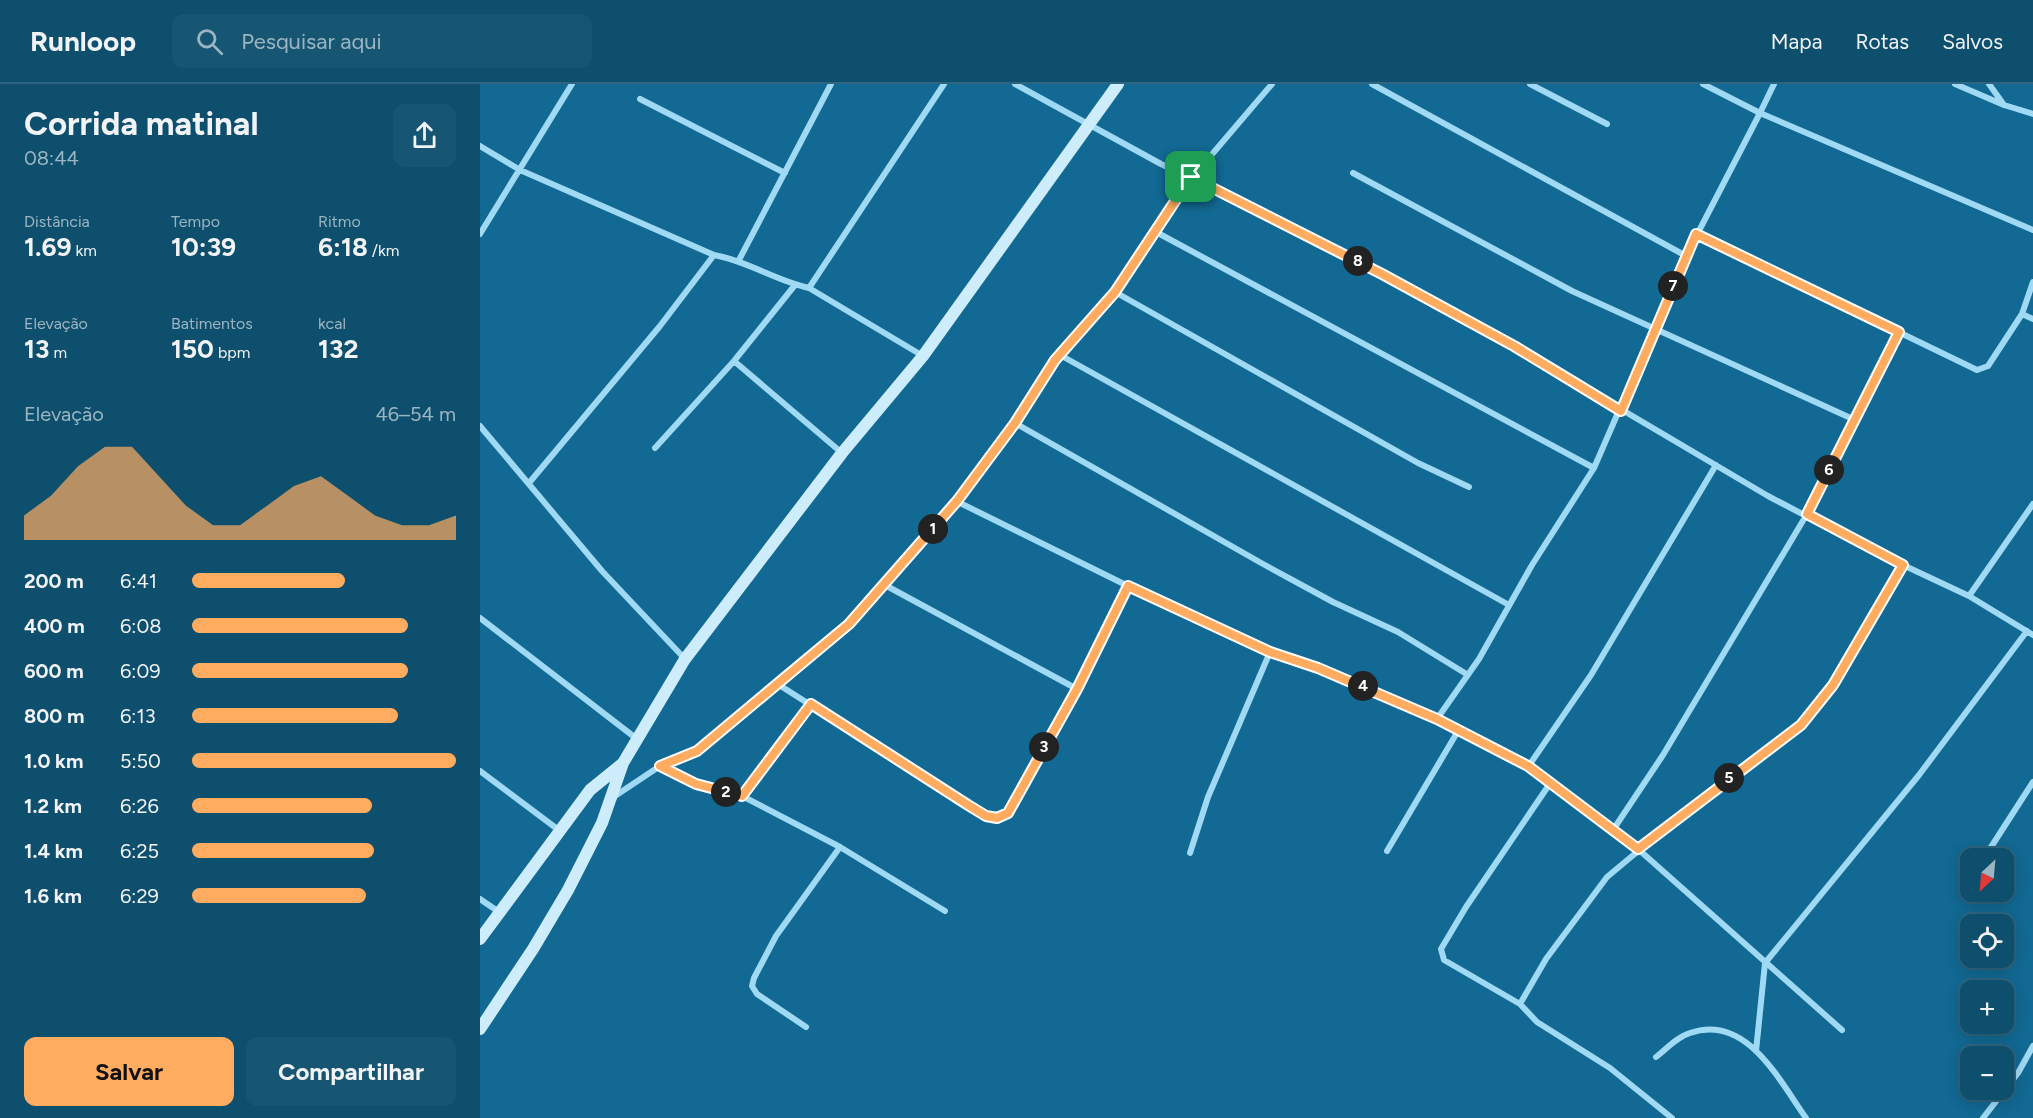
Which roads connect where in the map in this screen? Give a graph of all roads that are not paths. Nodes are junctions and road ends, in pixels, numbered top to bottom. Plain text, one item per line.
1 (572, 84) edge
2 (831, 84) edge
3 (944, 84) edge
4 (1015, 84) edge
5 (1118, 84) edge
6 (1272, 84) edge
7 (1371, 84) edge
8 (1530, 84) edge
9 (1703, 84) edge
10 (1774, 84) edge
11 (1955, 84) edge
12 (1989, 84) edge
13 (640, 99) dead end
14 (2004, 105) junction
15 (1760, 113) junction
16 (2033, 114) edge
17 (1089, 123) junction
18 (1607, 124) dead end
19 (480, 146) edge
20 (520, 170) junction
21 (785, 173) junction
22 (1353, 173) dead end
23 (1191, 177) junction
24 (2033, 230) edge
25 (1156, 232) junction
26 (480, 234) edge
27 (1696, 234) junction
28 (714, 255) junction
29 (1686, 256) junction
30 (739, 260) junction
31 (2033, 282) edge
32 (795, 285) junction
33 (809, 288) junction
34 (1115, 292) junction
35 (2022, 314) junction
36 (2033, 319) edge
37 (1655, 328) junction
38 (1899, 332) junction
39 (1060, 355) junction
40 (923, 356) junction
41 (734, 361) junction
42 (1621, 411) junction
43 (1855, 420) junction
44 (1015, 423) junction
45 (480, 426) edge
46 (655, 448) dead end
47 (842, 453) junction
48 (1716, 465) junction
49 (1594, 468) junction
50 (529, 483) junction
51 (1469, 487) dead end
52 (957, 501) junction
53 (2033, 504) edge
54 (1807, 514) junction
55 (1903, 565) junction
56 (884, 584) junction
57 (1128, 586) junction
58 (1969, 596) junction
59 (1509, 605) junction
60 (480, 618) edge
61 (2030, 633) edge
62 (1270, 652) junction
63 (685, 659) junction
64 (1468, 675) junction
65 (776, 683) junction
66 (1077, 689) junction
67 (811, 704) junction
68 (1437, 719) junction
69 (1458, 731) junction
70 (637, 740) junction
71 (623, 763) junction
72 (660, 766) junction
73 (1528, 766) junction
74 (480, 771) edge
75 (2033, 782) edge
76 (1551, 783) junction
77 (742, 796) junction
78 (612, 798) junction
79 (1613, 830) junction
80 (561, 832) junction
81 (840, 847) junction
82 (1990, 848) edge
83 (1638, 849) junction
84 (1387, 851) dead end
85 (1190, 853) dead end
86 (480, 899) edge
87 (945, 911) dead end
88 (501, 913) junction
89 (480, 939) edge
90 (1765, 963) junction
91 (1520, 1004) junction
92 (806, 1027) dead end
93 (480, 1029) edge
94 (1842, 1030) dead end
95 (2033, 1046) edge
96 (1756, 1051) junction
97 (1656, 1057) dead end
98 (1672, 1118) edge
99 (1806, 1118) edge
100 (1983, 1118) edge

1 - 20 street
2 - 21 street
3 - 33 street
4 - 17 street
5 - 17 street
6 - 23 street
7 - 29 street
8 - 18 street
9 - 15 street
10 - 15 street
11 - 14 street
12 - 14 street
13 - 21 street
14 - 16 street
15 - 24 street
15 - 27 street
17 - 23 street
17 - 40 street
19 - 20 street
20 - 26 street
20 - 28 street
21 - 30 street
22 - 37 street
23 - 25 street
23 - 42 street
25 - 34 street
25 - 49 street
27 - 29 street
27 - 38 street
28 - 30 street
28 - 50 street
29 - 37 street
30 - 32 street
31 - 35 street
32 - 33 street
32 - 41 street
33 - 40 street
34 - 39 street
34 - 51 street
35 - 36 street
35 - 38 street
37 - 42 street
37 - 43 street
38 - 43 street
39 - 44 street
39 - 59 street
40 - 47 street
41 - 46 street
41 - 47 street
42 - 48 street
42 - 49 street
43 - 54 street
44 - 52 street
44 - 64 street
45 - 50 street
47 - 63 street
48 - 54 street
48 - 73 street
49 - 59 street
50 - 63 street
52 - 56 street
52 - 57 street
53 - 58 street
54 - 55 street
54 - 79 street
55 - 58 street
55 - 83 street
56 - 65 street
56 - 66 street
57 - 62 street
57 - 66 street
58 - 61 street
59 - 64 street
60 - 70 street
61 - 90 street
62 - 68 street
62 - 85 street
63 - 70 street
64 - 68 street
65 - 67 street
65 - 72 street
66 - 67 street
67 - 77 street
68 - 69 street
69 - 73 street
69 - 84 street
70 - 71 street
71 - 78 street
71 - 80 street
72 - 77 street
72 - 78 street
73 - 76 street
74 - 80 street
75 - 82 street
76 - 79 street
76 - 91 street
77 - 81 street
78 - 93 street
79 - 83 street
80 - 88 street
81 - 87 street
81 - 92 street
83 - 90 street
83 - 91 street
86 - 88 street
88 - 89 street
90 - 94 street
90 - 96 street
91 - 98 street
95 - 100 street
96 - 97 street
96 - 99 street

